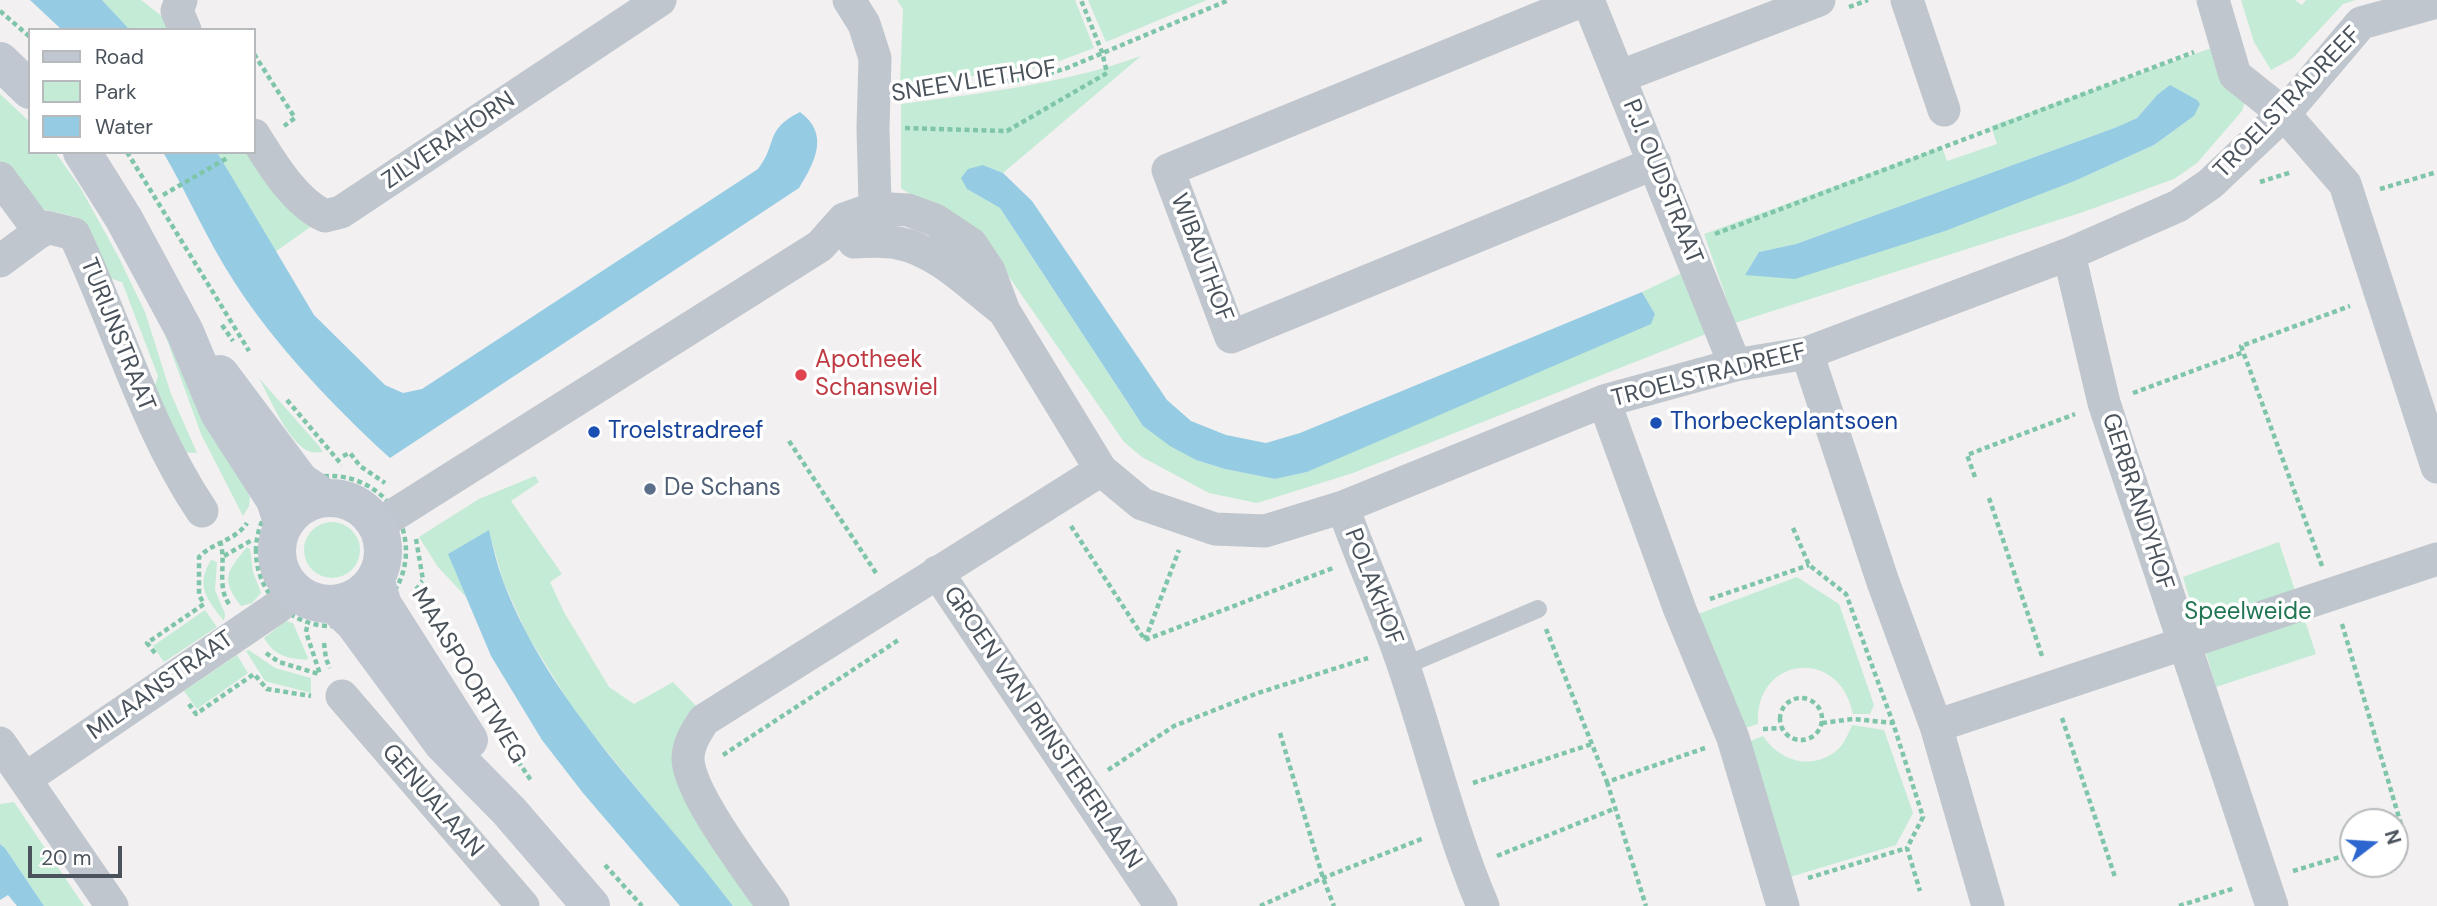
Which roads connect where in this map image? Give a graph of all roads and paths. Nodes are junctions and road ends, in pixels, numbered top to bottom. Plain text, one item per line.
1 (181, 0) edge
2 (660, 0) edge
3 (849, 0) edge
4 (1082, 0) edge
5 (1229, 0) edge
6 (1586, 0) edge
7 (1819, 0) edge
8 (1907, 0) edge
9 (2213, 0) edge
10 (2437, 2) edge
11 (0, 11) edge
12 (184, 28) edge
13 (28, 35) edge
14 (1102, 52) junction
15 (256, 57) edge
16 (0, 61) edge
17 (1619, 77) junction
18 (28, 88) edge
19 (1944, 110) dead end
20 (873, 113) junction
21 (2284, 114) junction
22 (256, 138) edge
23 (289, 138) dead end
24 (83, 154) edge
25 (128, 154) edge
26 (234, 154) edge
27 (1655, 163) junction
28 (2437, 172) edge
29 (0, 178) edge
30 (163, 195) dead end
31 (2350, 199) junction
32 (875, 208) junction
33 (40, 232) junction
34 (876, 242) junction
35 (820, 246) junction
36 (2069, 254) junction
37 (0, 261) edge
38 (2381, 295) junction
39 (1004, 311) junction
40 (185, 332) junction
41 (1807, 353) junction
42 (255, 361) dead end
43 (1735, 365) junction
44 (279, 390) dead end
45 (1604, 401) junction
46 (789, 441) dead end
47 (343, 456) dead end
48 (2437, 467) edge
49 (1101, 470) junction
50 (389, 486) dead end
51 (338, 488) junction
52 (1055, 498) junction
53 (1343, 507) junction
54 (202, 511) dead end
55 (1191, 521) junction
56 (376, 526) junction
57 (1793, 528) dead end
58 (416, 530) dead end
59 (270, 532) junction
60 (224, 556) junction
61 (1360, 557) junction
62 (2437, 559) edge
63 (1809, 565) junction
64 (937, 572) junction
65 (388, 577) junction
66 (421, 582) dead end
67 (2333, 594) junction
68 (894, 600) junction
69 (1538, 609) joint
70 (233, 610) dead end
71 (1680, 610) junction
72 (316, 614) junction
73 (910, 632) dead end
74 (1145, 640) junction
75 (450, 643) dead end
76 (2185, 644) junction
77 (258, 645) dead end
78 (1400, 658) junction
79 (172, 679) junction
80 (331, 685) junction
81 (196, 715) dead end
82 (1822, 723) junction
83 (1893, 723) junction
84 (1936, 726) junction
85 (1781, 728) junction
86 (1280, 733) dead end
87 (503, 738) dead end
88 (1733, 738) junction
89 (0, 743) edge
90 (1592, 744) junction
91 (691, 776) junction
92 (25, 779) junction
93 (1607, 782) junction
94 (1081, 788) junction
95 (1441, 793) junction
96 (524, 801) junction
97 (1616, 808) junction
98 (2396, 808) edge
99 (1453, 827) junction
100 (1907, 848) junction
101 (600, 859) dead end
102 (1467, 869) junction
103 (1323, 878) junction
104 (1920, 891) dead end
105 (1781, 897) edge
106 (112, 906) edge
107 (523, 906) edge
108 (592, 906) edge
109 (642, 906) edge
110 (773, 906) edge
111 (1161, 906) edge
112 (1260, 906) edge
113 (1335, 906) edge
114 (1483, 906) edge
115 (1646, 906) edge
116 (1988, 906) edge
117 (2272, 906) edge

1 - 12 street
2 - 22 street, ZILVERAHORN
3 - 20 street
4 - 14 path
5 - 14 path, SNEEVLIETHOF
6 - 17 street, P.J. OUDSTRAAT
6 - 27 street, WIBAUTHOF
7 - 17 street
8 - 19 street
9 - 21 street
10 - 21 street, TROELSTRADREEF
11 - 13 path
14 - 20 path, SNEEVLIETHOF
14 - 20 path
15 - 23 path
16 - 18 main road
17 - 27 street, P.J. OUDSTRAAT
20 - 32 street
21 - 31 street
21 - 36 street, TROELSTRADREEF
24 - 40 main road
25 - 42 path
26 - 30 path
27 - 43 street, P.J. OUDSTRAAT
28 - 31 path
29 - 33 street
31 - 38 street
32 - 34 street
32 - 35 street, TROELSTRADREEF
32 - 39 street, TROELSTRADREEF
33 - 37 street
33 - 54 street, TURIJNSTRAAT
34 - 35 street, TROELSTRADREEF
34 - 39 street, TROELSTRADREEF
35 - 56 street, TROELSTRADREEF
36 - 41 street, TROELSTRADREEF
36 - 76 street, GERBRANDYHOF
38 - 48 street
38 - 67 path
39 - 49 street, TROELSTRADREEF
40 - 51 main road
40 - 59 main road
41 - 43 street, TROELSTRADREEF
41 - 84 street
43 - 45 street, TROELSTRADREEF
44 - 51 path
45 - 53 street, TROELSTRADREEF
45 - 71 street
46 - 68 path
47 - 50 path
49 - 52 street, GROEN VAN PRINSTERERLAAN
49 - 55 street, TROELSTRADREEF
51 - 56 main road
51 - 59 main road
52 - 64 street, GROEN VAN PRINSTERERLAAN
52 - 74 path
53 - 55 street, TROELSTRADREEF
53 - 61 street, POLAKHOF
55 - 74 path
56 - 65 main road
57 - 63 path
58 - 66 path
59 - 60 path
59 - 72 main road, MAASPOORTWEG
60 - 70 path
60 - 79 path
61 - 74 path
61 - 78 street, POLAKHOF
62 - 67 street
63 - 71 path
63 - 83 path
64 - 68 street
64 - 94 street, GROEN VAN PRINSTERERLAAN
65 - 72 main road
65 - 75 path, MAASPOORTWEG
65 - 96 main road, MAASPOORTWEG
67 - 76 street
67 - 98 path
68 - 91 street
69 - 78 lane, POLAKHOF
69 - 90 path
71 - 88 street
72 - 79 street, MILAANSTRAAT
72 - 80 path
72 - 80 path
72 - 96 main road, MAASPOORTWEG
73 - 91 path
76 - 84 street
76 - 117 street, GERBRANDYHOF
77 - 80 path
78 - 94 path
78 - 95 street, POLAKHOF
79 - 92 street, MILAANSTRAAT
80 - 81 path
80 - 107 street, GENUALAAN
82 - 83 path
82 - 85 path
82 - 85 path
83 - 84 path
83 - 100 path
84 - 116 street
85 - 88 path
86 - 103 path
87 - 96 path, MAASPOORTWEG
88 - 93 path
88 - 105 street
89 - 92 street
90 - 93 path
90 - 95 path
91 - 110 street
92 - 106 street
93 - 97 path
94 - 111 street, GROEN VAN PRINSTERERLAAN
95 - 99 street, POLAKHOF
96 - 108 main road, MAASPOORTWEG
97 - 102 path
97 - 115 path
99 - 102 street, POLAKHOF
99 - 103 path
100 - 104 path
100 - 105 path
101 - 109 path
102 - 114 street, POLAKHOF
103 - 112 path
103 - 113 path

